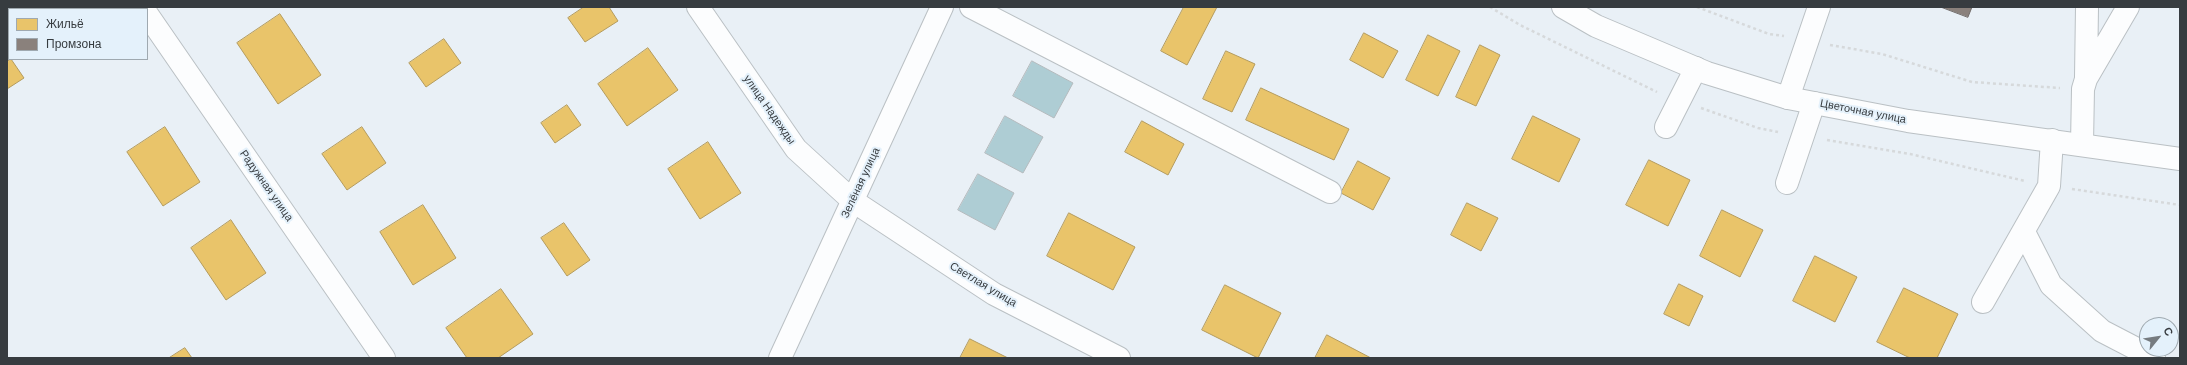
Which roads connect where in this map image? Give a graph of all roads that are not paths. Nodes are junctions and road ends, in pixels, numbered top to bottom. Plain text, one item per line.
1 (698, 7) edge
2 (942, 7) edge
3 (971, 7) edge
4 (1563, 7) edge
5 (1819, 7) edge
6 (2087, 7) edge
7 (2128, 7) edge
8 (148, 15) edge
9 (1696, 68) junction
10 (2084, 84) junction
11 (1788, 98) junction
12 (1814, 103) junction
13 (1666, 127) dead end
14 (2052, 140) junction
15 (2082, 144) junction
16 (2180, 159) edge
17 (1787, 183) dead end
18 (1330, 192) dead end
19 (853, 201) junction
20 (2024, 232) junction
21 (1983, 302) dead end
22 (384, 358) edge
23 (780, 358) edge
24 (1120, 358) edge
25 (2154, 358) edge

1 - 19 street, улица Надежды
2 - 19 street, Зелёная улица
3 - 18 street
4 - 9 street, Цветочная улица
5 - 11 street
6 - 10 street
7 - 10 street
8 - 22 street, Радужная улица
9 - 11 street, Цветочная улица
9 - 13 street
10 - 15 street
11 - 12 street, Цветочная улица
12 - 14 street, Цветочная улица
12 - 17 street
14 - 15 street, Цветочная улица
14 - 20 street
15 - 16 street, Цветочная улица
19 - 23 street, Зелёная улица
19 - 24 street, Светлая улица
20 - 21 street
20 - 25 street

